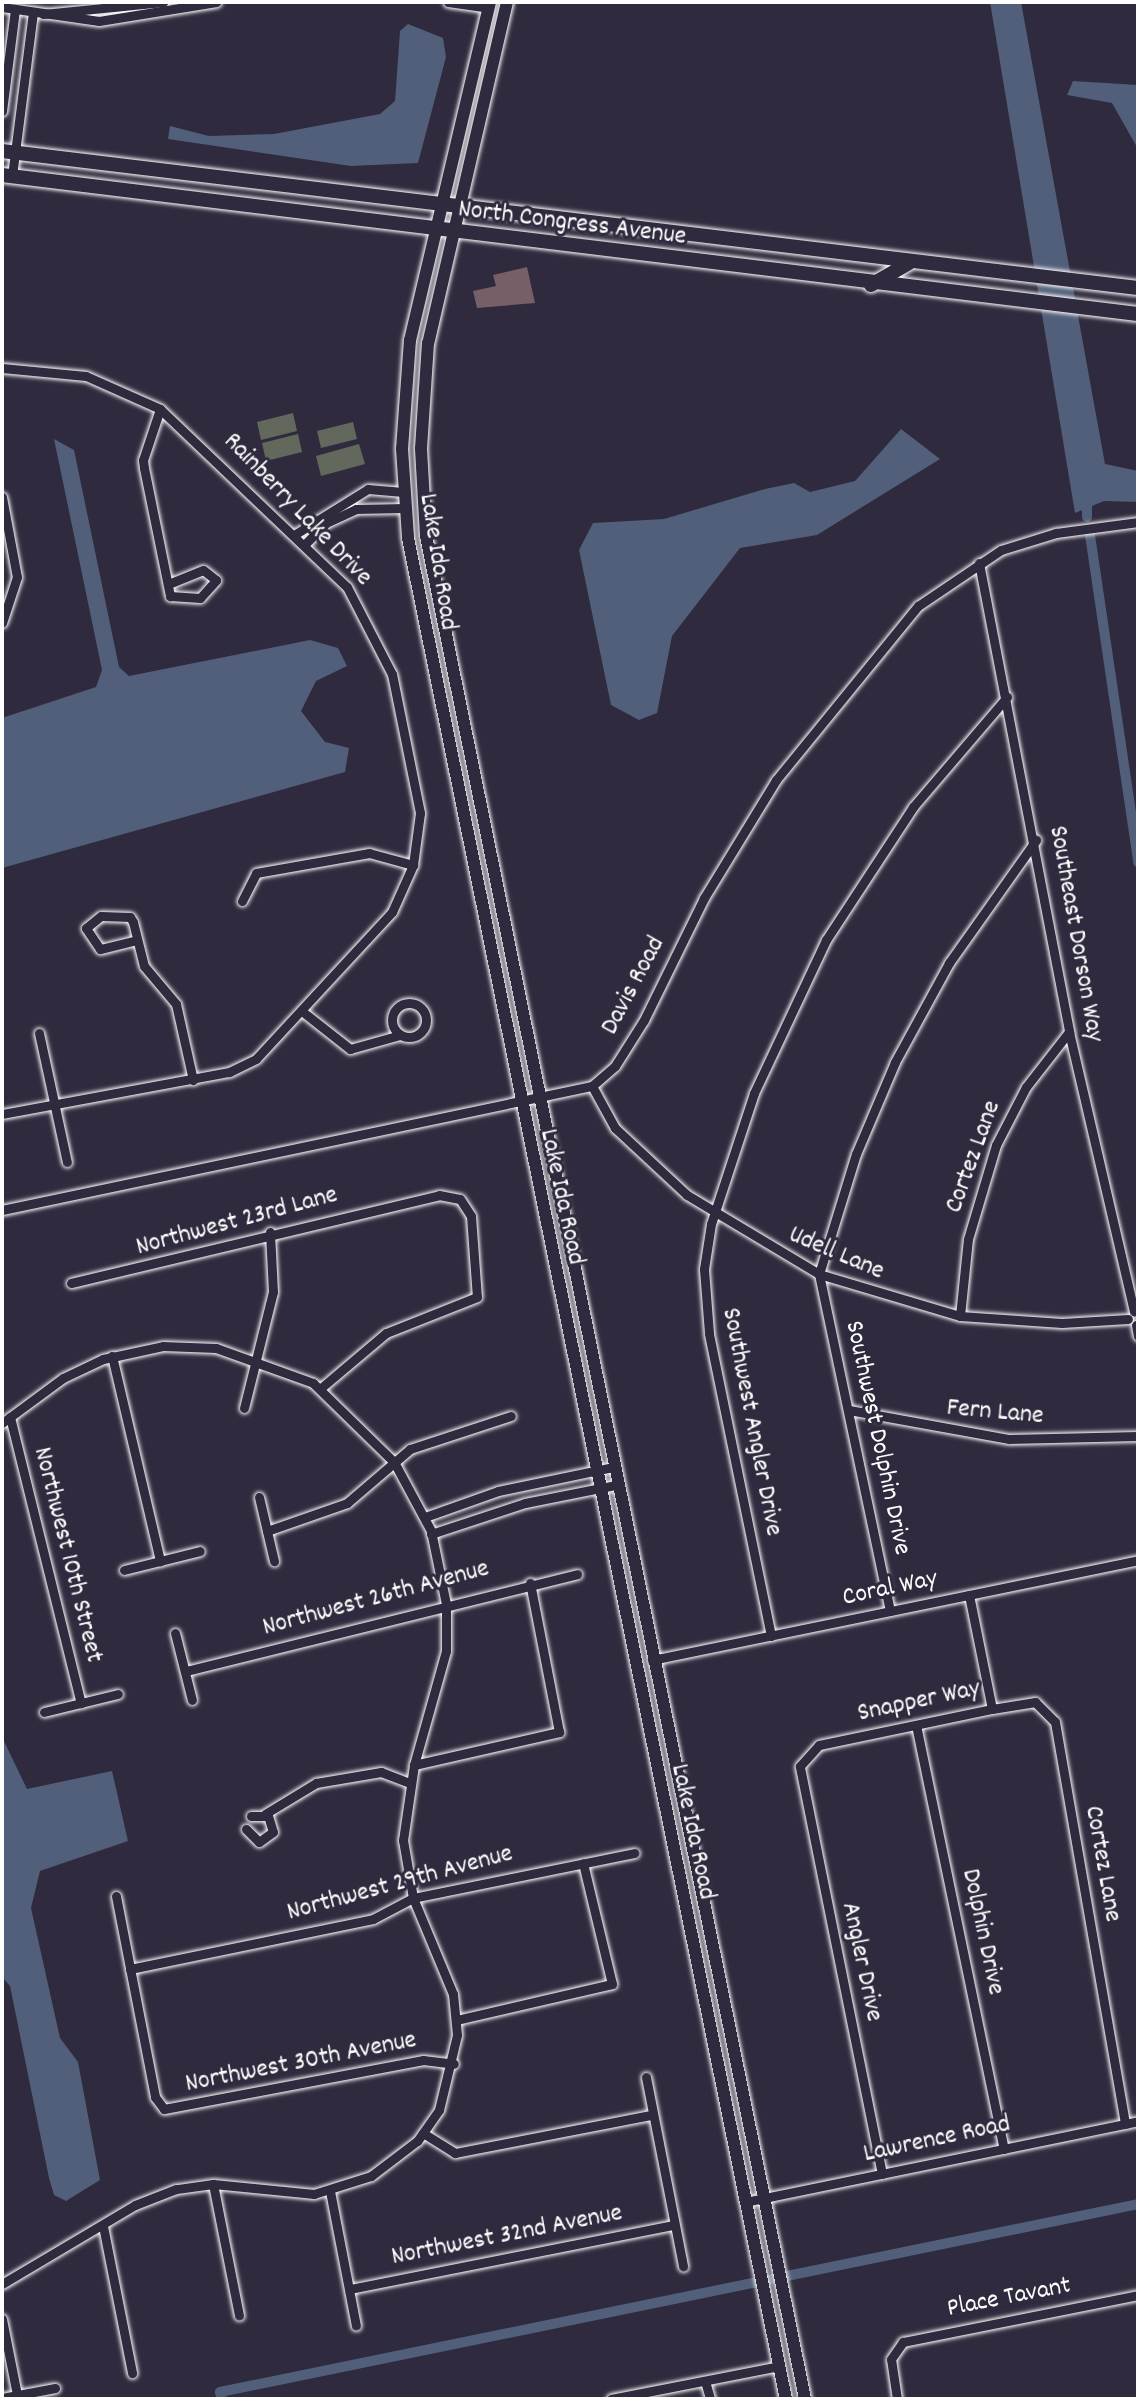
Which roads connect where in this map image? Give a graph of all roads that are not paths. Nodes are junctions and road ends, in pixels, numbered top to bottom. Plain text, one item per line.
1 (163, 2) edge
2 (216, 2) edge
3 (448, 2) edge
4 (507, 2) edge
5 (490, 5) edge
6 (2, 7) edge
7 (15, 9) junction
8 (38, 13) junction
9 (2, 111) edge
10 (8, 152) edge
11 (7, 175) edge
12 (441, 205) junction
13 (458, 207) junction
14 (434, 232) junction
15 (451, 234) junction
16 (910, 263) junction
17 (871, 285) junction
18 (1138, 288) edge
19 (1138, 314) edge
20 (2, 368) edge
21 (160, 409) junction
22 (403, 492) junction
23 (2, 500) edge
24 (405, 508) junction
25 (1138, 522) edge
26 (294, 535) junction
27 (426, 536) junction
28 (304, 545) junction
29 (979, 563) junction
30 (168, 584) junction
31 (2, 623) edge
32 (1007, 697) junction
33 (457, 796) junction
34 (481, 821) junction
35 (1036, 840) junction
36 (413, 865) junction
37 (242, 901) dead end
38 (137, 940) junction
39 (303, 1012) junction
40 (1069, 1032) junction
41 (39, 1033) dead end
42 (400, 1035) dead end
43 (193, 1080) junction
44 (592, 1086) junction
45 (537, 1100) junction
46 (55, 1103) junction
47 (519, 1104) junction
48 (2, 1114) edge
49 (67, 1162) dead end
50 (2, 1210) edge
51 (713, 1215) junction
52 (270, 1232) junction
53 (819, 1274) junction
54 (71, 1283) dead end
55 (960, 1316) junction
56 (1135, 1319) edge
57 (1138, 1336) edge
58 (112, 1356) junction
59 (257, 1357) junction
60 (321, 1388) junction
61 (244, 1408) dead end
62 (849, 1410) junction
63 (511, 1416) dead end
64 (6, 1420) edge
65 (1138, 1436) edge
66 (394, 1462) junction
67 (613, 1467) junction
68 (595, 1470) junction
69 (616, 1485) junction
70 (599, 1489) junction
71 (259, 1497) dead end
72 (425, 1517) junction
73 (267, 1531) junction
74 (431, 1534) junction
75 (200, 1551) dead end
76 (1138, 1560) edge
77 (160, 1561) junction
78 (274, 1561) dead end
79 (124, 1570) dead end
80 (577, 1574) dead end
81 (530, 1583) junction
82 (969, 1595) junction
83 (446, 1604) junction
84 (890, 1611) junction
85 (175, 1633) dead end
86 (771, 1636) junction
87 (652, 1660) junction
88 (186, 1671) junction
89 (118, 1694) dead end
90 (192, 1700) dead end
91 (81, 1703) junction
92 (992, 1709) junction
93 (1049, 1709) joint
94 (44, 1712) dead end
95 (916, 1725) junction
96 (802, 1759) joint
97 (414, 1765) junction
98 (410, 1783) junction
99 (265, 1814) junction
100 (251, 1816) dead end
101 (246, 1829) dead end
102 (634, 1853) dead end
103 (583, 1863) junction
104 (116, 1896) dead end
105 (413, 1898) junction
106 (130, 1969) junction
107 (456, 2020) junction
108 (454, 2064) junction
109 (646, 2077) dead end
110 (651, 2115) junction
111 (1138, 2121) edge
112 (1125, 2124) junction
113 (423, 2133) junction
114 (1004, 2149) junction
115 (882, 2174) junction
116 (213, 2184) junction
117 (330, 2191) junction
118 (763, 2198) junction
119 (745, 2202) junction
120 (672, 2225) junction
121 (103, 2226) junction
122 (683, 2266) dead end
123 (2, 2284) edge
124 (350, 2289) junction
125 (1138, 2295) edge
126 (239, 2315) dead end
127 (2, 2319) edge
128 (356, 2326) dead end
129 (779, 2366) junction
130 (132, 2373) dead end
131 (705, 2381) junction
132 (55, 2388) dead end
133 (17, 2395) junction
134 (2, 2398) edge
135 (611, 2399) edge
136 (710, 2399) edge
137 (786, 2399) edge
138 (805, 2399) edge
139 (897, 2399) edge

1 - 8 street
2 - 8 street
3 - 5 street
4 - 13 street, Lake Ida Road
5 - 12 street, Lake Ida Road
6 - 7 street
7 - 8 street
7 - 9 street
8 - 10 street
10 - 11 street
10 - 12 main road, North Congress Avenue
11 - 14 main road, North Congress Avenue
12 - 13 main road, North Congress Avenue
12 - 14 street, Lake Ida Road
13 - 15 street, Lake Ida Road
13 - 16 main road, North Congress Avenue
14 - 15 main road, North Congress Avenue
14 - 22 street, Lake Ida Road
15 - 17 main road, North Congress Avenue
15 - 27 street, Lake Ida Road
16 - 17 main road
16 - 18 main road, North Congress Avenue
17 - 19 main road, North Congress Avenue
20 - 21 street, Rainberry Lake Drive
21 - 26 street, Rainberry Lake Drive
21 - 30 street
22 - 24 street, Lake Ida Road
22 - 26 street
22 - 27 street
23 - 31 street
24 - 28 street
24 - 33 street, Lake Ida Road
25 - 29 street, Davis Road
26 - 28 street, Rainberry Lake Drive
27 - 34 street, Lake Ida Road
28 - 36 street, Rainberry Lake Drive
29 - 32 street, Southeast Dorson Way
29 - 44 street, Davis Road
30 - 30 street
32 - 35 street, Southeast Dorson Way
32 - 51 street, Southwest Angler Drive
33 - 34 street
33 - 47 street, Lake Ida Road
34 - 45 street, Lake Ida Road
35 - 40 street, Southeast Dorson Way
35 - 53 street
36 - 37 street
36 - 39 street, Rainberry Lake Drive
38 - 38 street
38 - 43 street
39 - 42 street
39 - 43 street, Rainberry Lake Drive
40 - 55 street, Cortez Lane
40 - 56 street, Southeast Dorson Way
41 - 46 street
43 - 46 street, Rainberry Lake Drive
44 - 45 street
44 - 51 street, Udell Lane
45 - 47 street
45 - 67 street, Lake Ida Road
46 - 48 street, Rainberry Lake Drive
46 - 49 street
47 - 50 street
47 - 68 street, Lake Ida Road
51 - 53 street, Udell Lane
51 - 86 street, Southwest Angler Drive
52 - 54 street, Northwest 23rd Lane
52 - 59 street
52 - 60 street, Northwest 23rd Lane
53 - 55 street, Udell Lane
53 - 62 street, Southwest Dolphin Drive
55 - 56 street, Udell Lane
56 - 57 street, Southeast Dorson Way
58 - 59 street
58 - 64 street
58 - 77 street
59 - 60 street
59 - 61 street
60 - 66 street
62 - 65 street, Fern Lane
62 - 84 street, Southwest Dolphin Drive
63 - 66 street
64 - 91 street, Northwest 10th Street
66 - 72 street
66 - 73 street
67 - 68 street
67 - 69 street, Lake Ida Road
68 - 70 street, Lake Ida Road
68 - 72 street
69 - 70 street
69 - 87 street, Lake Ida Road
70 - 74 street
70 - 119 street, Lake Ida Road
71 - 73 street
72 - 74 street
73 - 78 street
74 - 83 street
75 - 77 street
76 - 82 street, Coral Way
77 - 79 street
80 - 81 street, Northwest 26th Avenue
81 - 83 street, Northwest 26th Avenue
81 - 97 street
82 - 84 street, Coral Way
82 - 92 street
83 - 88 street, Northwest 26th Avenue
83 - 97 street
84 - 86 street, Coral Way
85 - 88 street
86 - 87 street, Coral Way
87 - 118 street, Lake Ida Road
88 - 90 street
89 - 91 street, Northwest 10th Street
91 - 94 street, Northwest 10th Street
92 - 93 street, Snapper Way
92 - 95 street, Snapper Way
93 - 112 street, Cortez Lane
95 - 96 street, Snapper Way
95 - 114 street, Dolphin Drive
96 - 115 street, Angler Drive
97 - 98 street
98 - 99 street
98 - 105 street
99 - 100 street
99 - 101 street
102 - 103 street, Northwest 29th Avenue
103 - 105 street, Northwest 29th Avenue
103 - 107 street
104 - 106 street
105 - 106 street, Northwest 29th Avenue
105 - 107 street
106 - 108 street, Northwest 30th Avenue
107 - 108 street
108 - 113 street
109 - 110 street
110 - 113 street
110 - 120 street
111 - 112 street, Lawrence Road
112 - 114 street, Lawrence Road
113 - 117 street
114 - 115 street, Lawrence Road
115 - 118 street, Lawrence Road
116 - 117 street
116 - 121 street
116 - 126 street
117 - 124 street
118 - 119 street, Lawrence Road
118 - 138 street, Lake Ida Road
119 - 129 street, Lake Ida Road
120 - 122 street
120 - 124 street, Northwest 32nd Avenue
121 - 123 street
121 - 130 street
124 - 128 street
125 - 139 street, Place Tavant
127 - 133 street
129 - 131 street
129 - 137 street, Lake Ida Road
131 - 135 street
131 - 136 street
132 - 133 street
133 - 134 street

